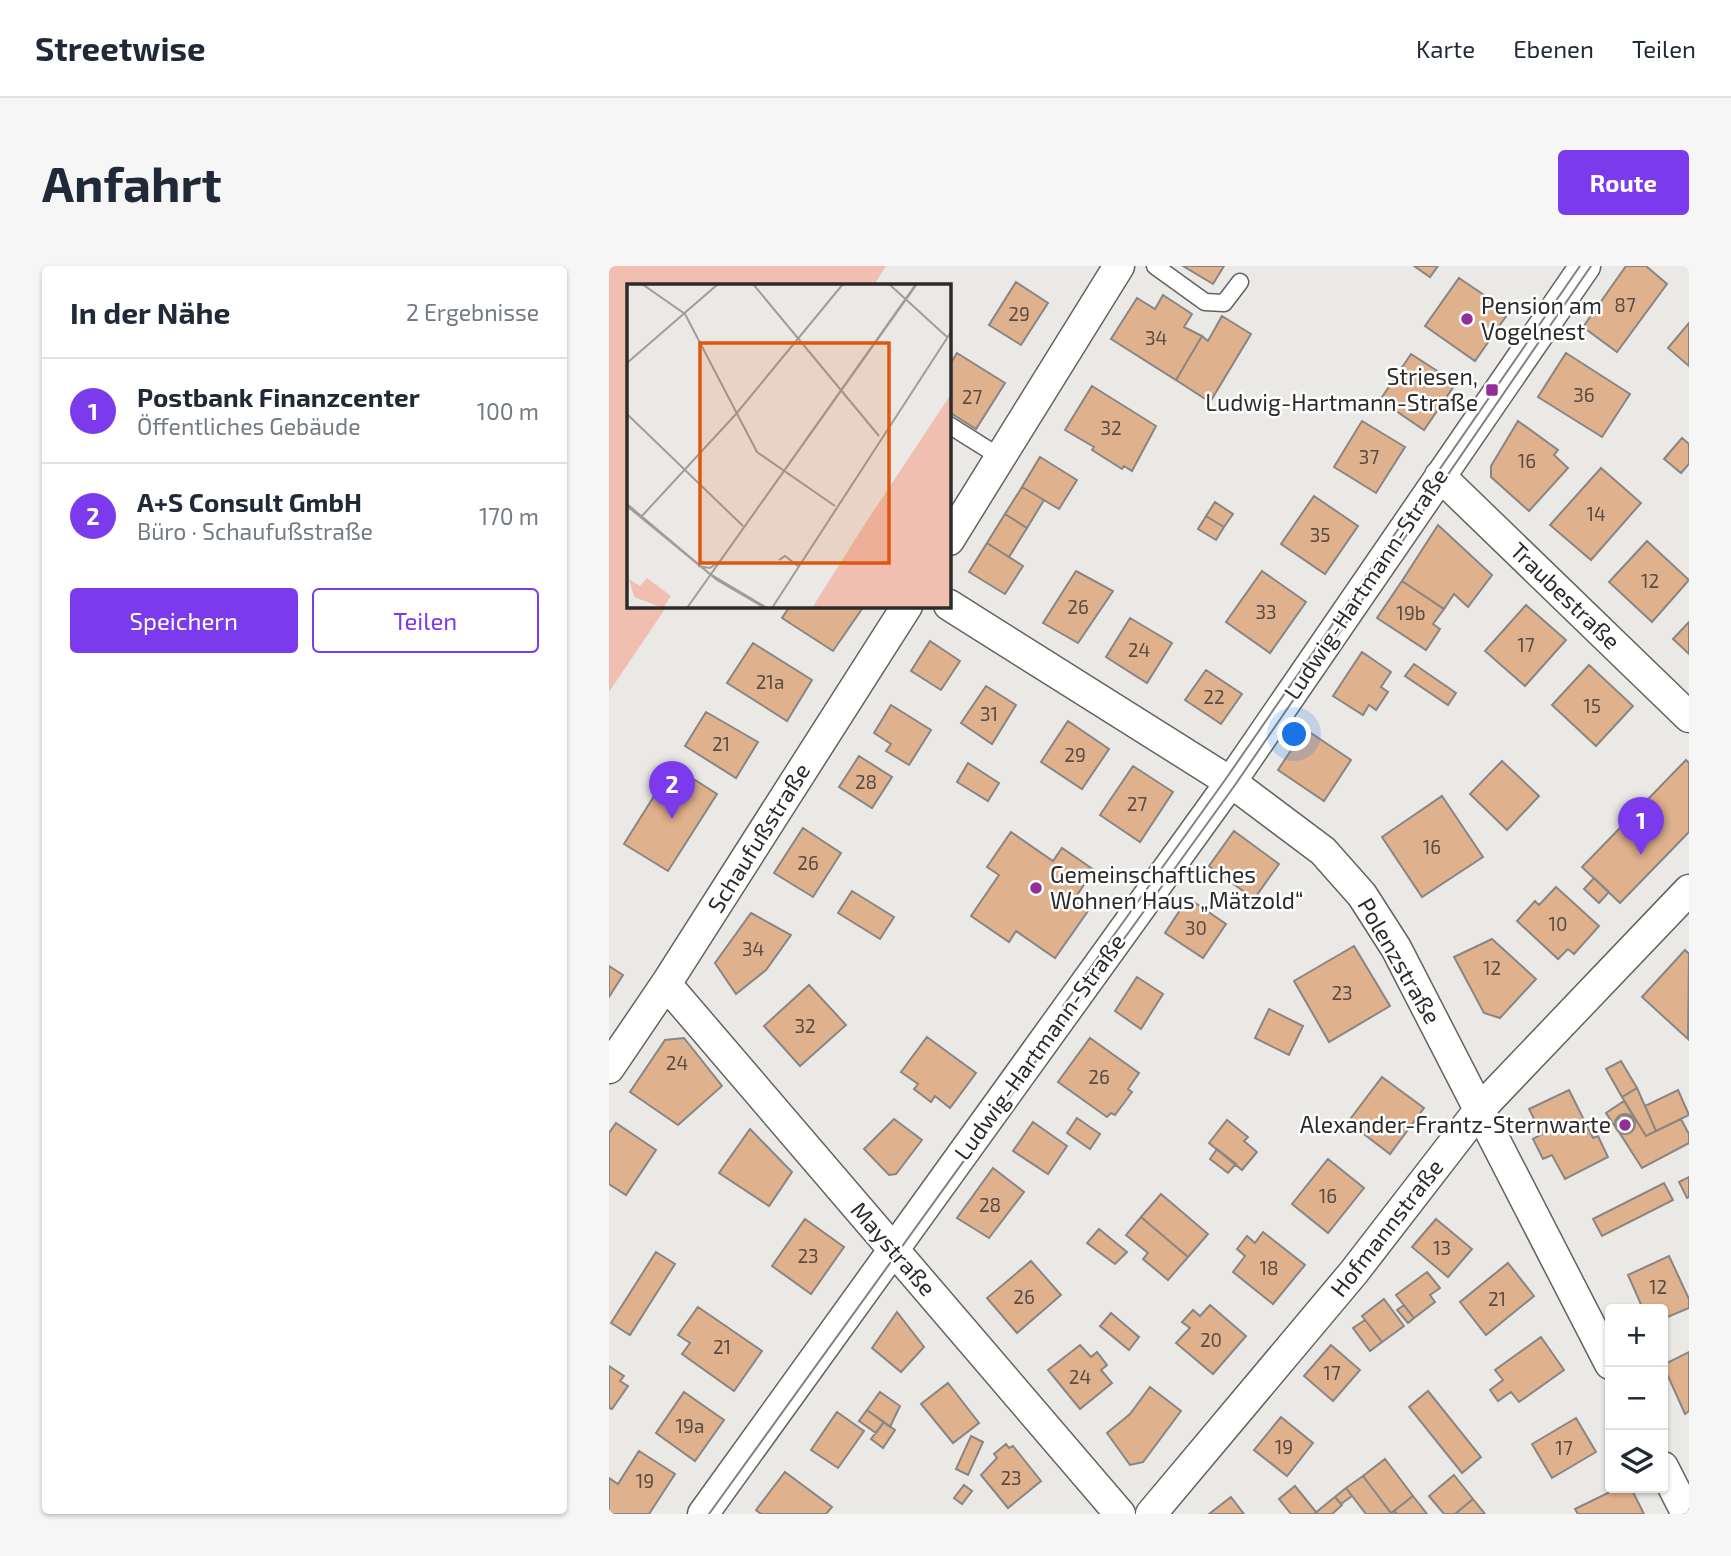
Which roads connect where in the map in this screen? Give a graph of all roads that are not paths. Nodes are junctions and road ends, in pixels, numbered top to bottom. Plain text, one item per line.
1 (1119, 266) edge
2 (1155, 266) edge
3 (1585, 266) edge
4 (1240, 282) dead end
5 (950, 426) edge
6 (1000, 457) junction
7 (1440, 476) junction
8 (950, 538) edge
9 (950, 606) edge
10 (906, 607) edge
11 (1689, 717) edge
12 (1230, 783) junction
13 (1689, 890) edge
14 (666, 984) junction
15 (609, 1068) edge
16 (1480, 1109) junction
17 (894, 1250) junction
18 (1605, 1354) edge
19 (1668, 1477) edge
20 (703, 1514) edge
21 (1120, 1514) edge
22 (1151, 1514) edge
23 (1687, 1514) edge

1 - 6 street
2 - 4 lane
3 - 7 street, Ludwig-Hartmann-Straße
5 - 6 lane
6 - 8 street
7 - 11 street, Traubestraße
7 - 12 street, Ludwig-Hartmann-Straße
9 - 12 street, Polenzstraße
10 - 14 street, Schaufußstraße
12 - 16 street, Polenzstraße
12 - 17 street, Ludwig-Hartmann-Straße
13 - 16 street, Hofmannstraße
14 - 15 street, Schaufußstraße
14 - 17 street, Maystraße
16 - 18 street, Polenzstraße
16 - 22 street, Hofmannstraße
17 - 20 street, Ludwig-Hartmann-Straße
17 - 21 street, Maystraße
19 - 23 street

